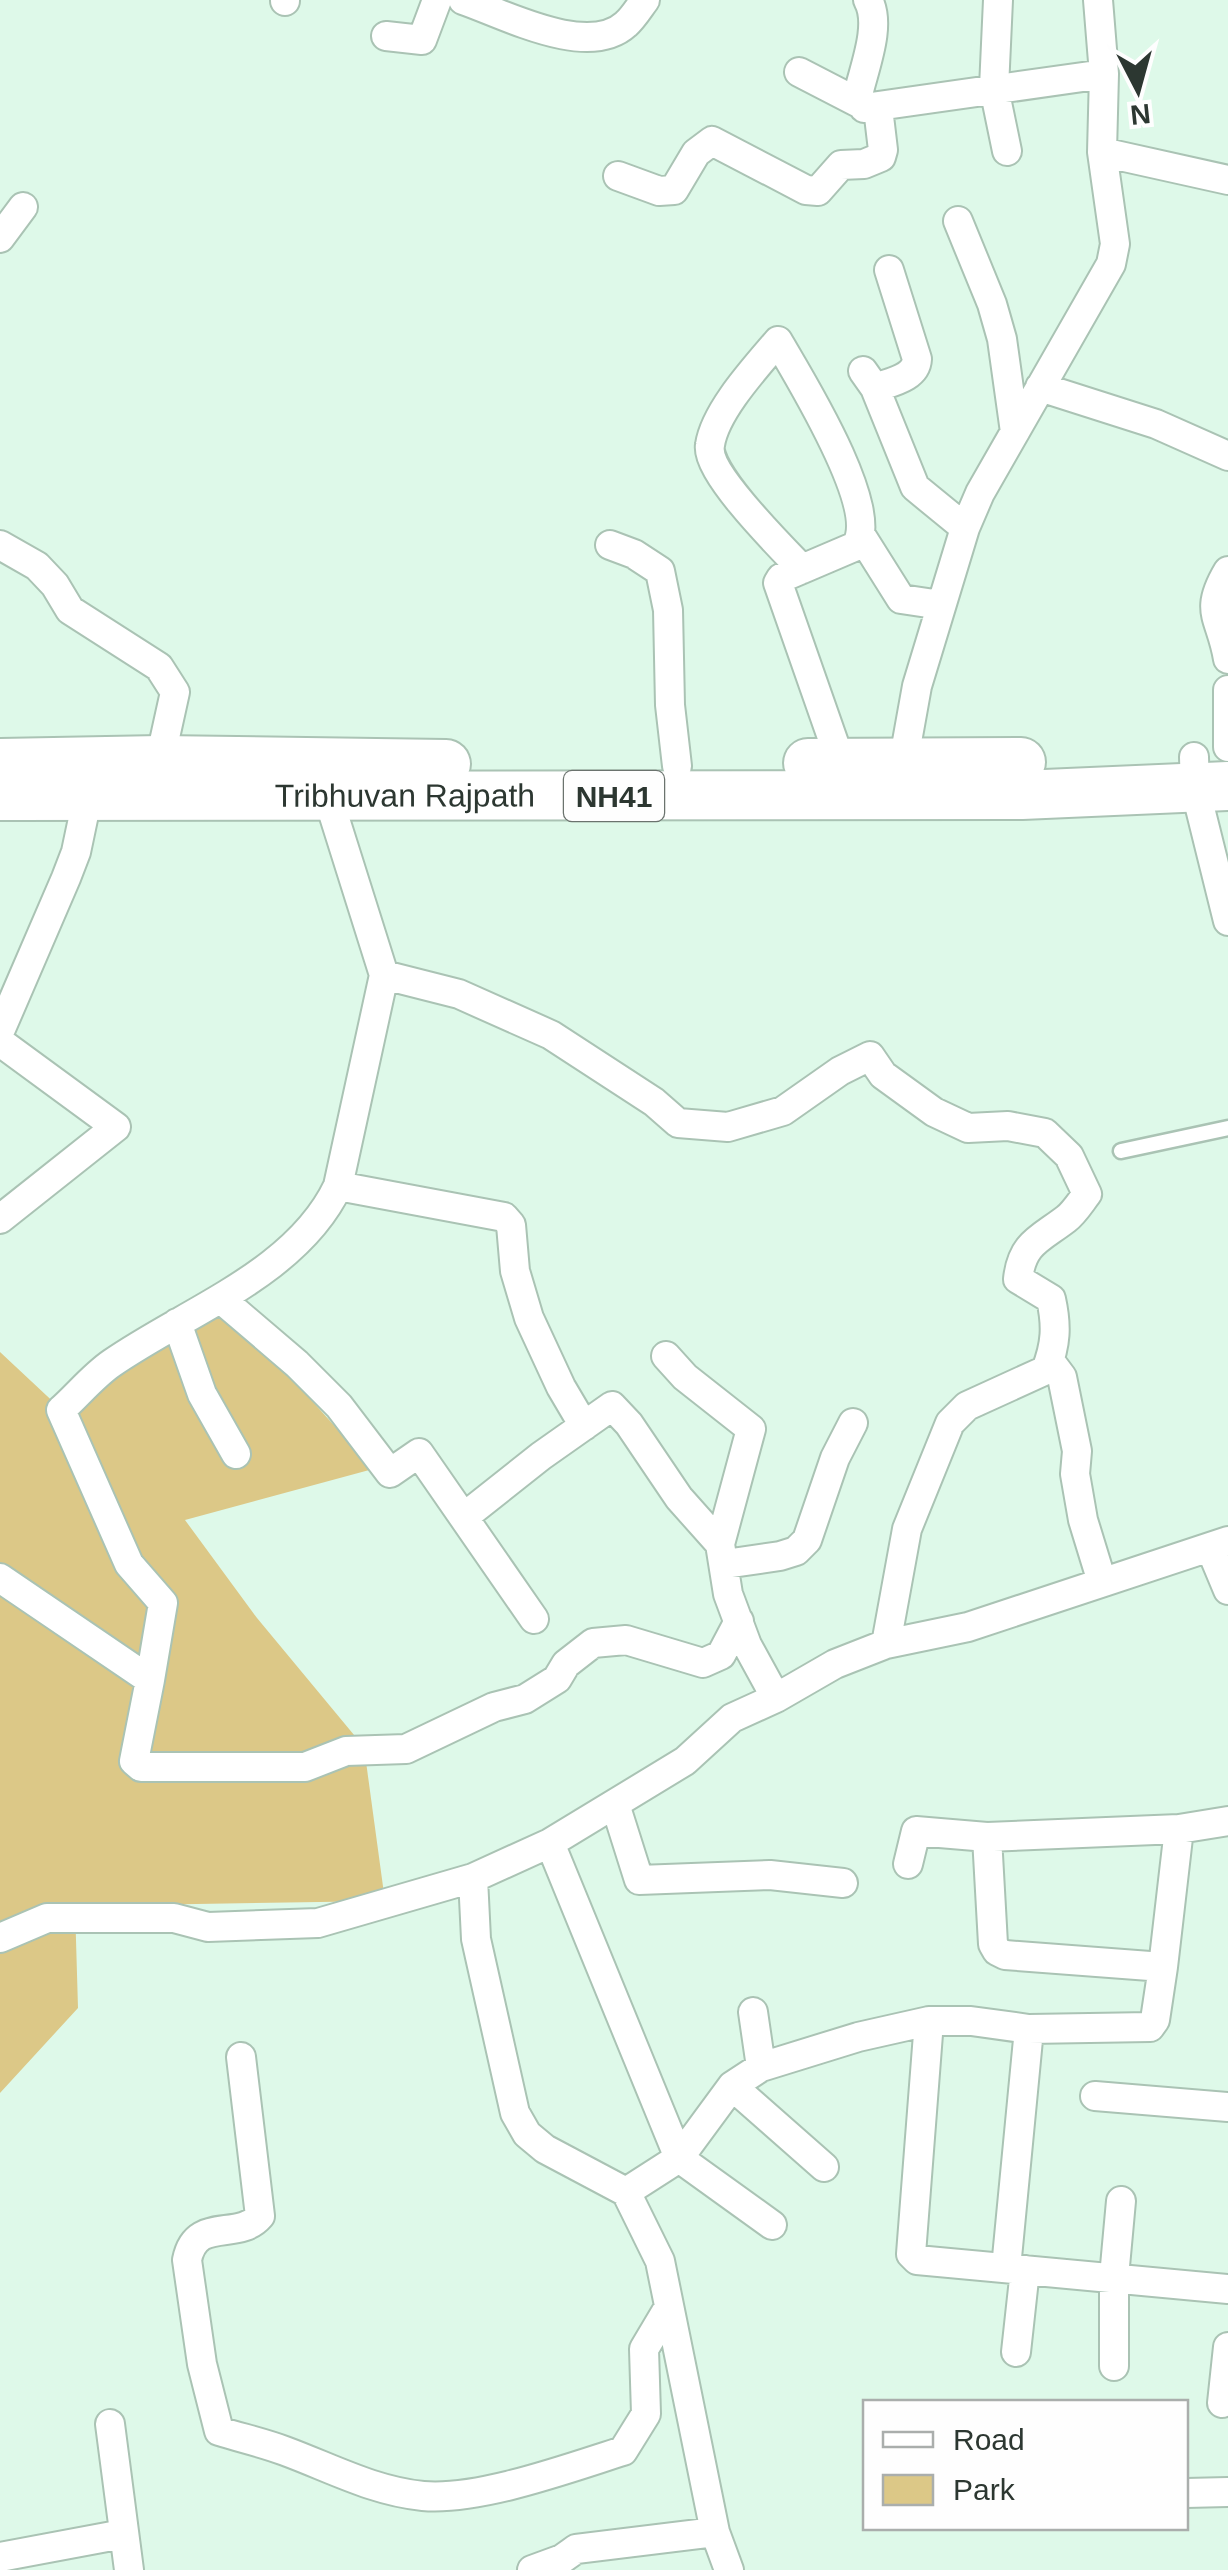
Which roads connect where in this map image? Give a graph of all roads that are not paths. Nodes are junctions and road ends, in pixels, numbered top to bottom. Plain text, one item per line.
1 (437, 0) edge
2 (464, 0) edge
3 (646, 0) edge
4 (868, 0) edge
5 (998, 0) edge
6 (1098, 0) edge
7 (386, 36) dead end
8 (798, 72) dead end
9 (1104, 74) junction
10 (994, 88) junction
11 (868, 106) junction
12 (1007, 150) dead end
13 (1102, 152) junction
14 (618, 176) dead end
15 (1228, 180) edge
16 (23, 206) dead end
17 (958, 221) dead end
18 (0, 238) edge
19 (888, 270) dead end
20 (1040, 388) junction
21 (1015, 432) junction
22 (1228, 456) edge
23 (965, 528) junction
24 (862, 536) junction
25 (0, 545) edge
26 (610, 545) dead end
27 (802, 569) junction
28 (1228, 571) edge
29 (942, 605) junction
30 (1228, 659) edge
31 (1228, 690) edge
32 (160, 760) junction
33 (841, 763) junction
34 (677, 766) junction
35 (1214, 767) edge
36 (902, 778) junction
37 (328, 780) junction
38 (8, 789) edge
39 (88, 795) junction
40 (1228, 921) edge
41 (384, 974) junction
42 (0, 1031) edge
43 (0, 1042) edge
44 (1228, 1128) edge
45 (1121, 1151) dead end
46 (338, 1186) junction
47 (0, 1218) edge
48 (221, 1300) junction
49 (177, 1323) junction
50 (666, 1356) dead end
51 (1050, 1362) junction
52 (853, 1423) dead end
53 (584, 1426) junction
54 (236, 1454) dead end
55 (464, 1517) junction
56 (1219, 1544) edge
57 (723, 1554) junction
58 (0, 1578) edge
59 (1102, 1582) junction
60 (1228, 1590) edge
61 (534, 1619) dead end
62 (738, 1621) junction
63 (886, 1644) junction
64 (150, 1680) junction
65 (776, 1698) junction
66 (616, 1804) junction
67 (1228, 1820) edge
68 (1180, 1829) junction
69 (986, 1837) junction
70 (550, 1843) junction
71 (908, 1864) dead end
72 (473, 1878) junction
73 (843, 1882) dead end
74 (0, 1938) edge
75 (1163, 1967) junction
76 (753, 2012) dead end
77 (929, 2020) junction
78 (1029, 2029) junction
79 (241, 2058) dead end
80 (761, 2067) junction
81 (732, 2086) junction
82 (1094, 2096) dead end
83 (1228, 2107) edge
84 (679, 2158) junction
85 (824, 2167) dead end
86 (626, 2192) junction
87 (1121, 2201) dead end
88 (772, 2225) dead end
89 (1015, 2269) junction
90 (1114, 2276) junction
91 (1228, 2289) edge
92 (669, 2307) junction
93 (1228, 2347) edge
94 (1016, 2352) dead end
95 (1114, 2366) dead end
96 (1222, 2404) dead end
97 (110, 2424) dead end
98 (1228, 2492) edge
99 (1188, 2493) edge
100 (716, 2532) junction
101 (123, 2534) junction
102 (0, 2557) edge
103 (129, 2570) edge
104 (532, 2570) edge
105 (729, 2570) edge

1 - 7 street
2 - 3 street
4 - 11 street
5 - 10 street
6 - 9 street
8 - 11 street
9 - 10 street
9 - 13 street
10 - 11 street
10 - 12 street
11 - 14 street
13 - 15 street
13 - 20 street
16 - 18 street
17 - 21 street
19 - 23 street
20 - 21 street
20 - 22 street
21 - 23 street
23 - 29 street
24 - 27 street
24 - 27 street
24 - 29 street
25 - 32 street
26 - 34 street
27 - 33 street
28 - 30 street
29 - 36 street
31 - 35 street
32 - 37 highway, Tribhuvan Rajpath / NH41
32 - 38 highway, Tribhuvan Rajpath / NH41
33 - 34 highway, Tribhuvan Rajpath / NH41
33 - 36 highway, Tribhuvan Rajpath / NH41
34 - 37 highway, Tribhuvan Rajpath / NH41
35 - 36 highway, Tribhuvan Rajpath / NH41
35 - 40 street
36 - 37 highway, Tribhuvan Rajpath / NH41
37 - 39 highway, Tribhuvan Rajpath / NH41
37 - 41 street
38 - 39 highway, Tribhuvan Rajpath / NH41
39 - 42 street
41 - 46 street
41 - 51 street
43 - 47 street
44 - 45 lane
46 - 48 street
46 - 53 street
48 - 49 street
48 - 55 street
49 - 54 street
49 - 64 street
50 - 57 street
51 - 59 street
51 - 63 street
52 - 57 street
53 - 55 street
53 - 57 street
55 - 61 street
56 - 59 street
56 - 60 street
57 - 62 street
58 - 64 street
59 - 63 street
62 - 64 street
62 - 65 street
63 - 65 street
65 - 66 street
66 - 70 street
66 - 73 street
67 - 68 street
68 - 69 street
68 - 75 street
69 - 71 street
69 - 75 street
70 - 72 street
70 - 84 street
72 - 74 street
72 - 86 street
75 - 78 street
76 - 80 street
77 - 78 street
77 - 80 street
77 - 89 street
78 - 89 street
79 - 92 street
80 - 81 street
81 - 84 street
81 - 85 street
82 - 83 street
84 - 86 street
84 - 88 street
86 - 92 street
87 - 90 street
89 - 90 street
89 - 94 street
90 - 91 street
90 - 95 street
92 - 100 street
93 - 96 street
97 - 101 street
98 - 99 street
100 - 104 street
100 - 105 street
101 - 102 street
101 - 103 street

